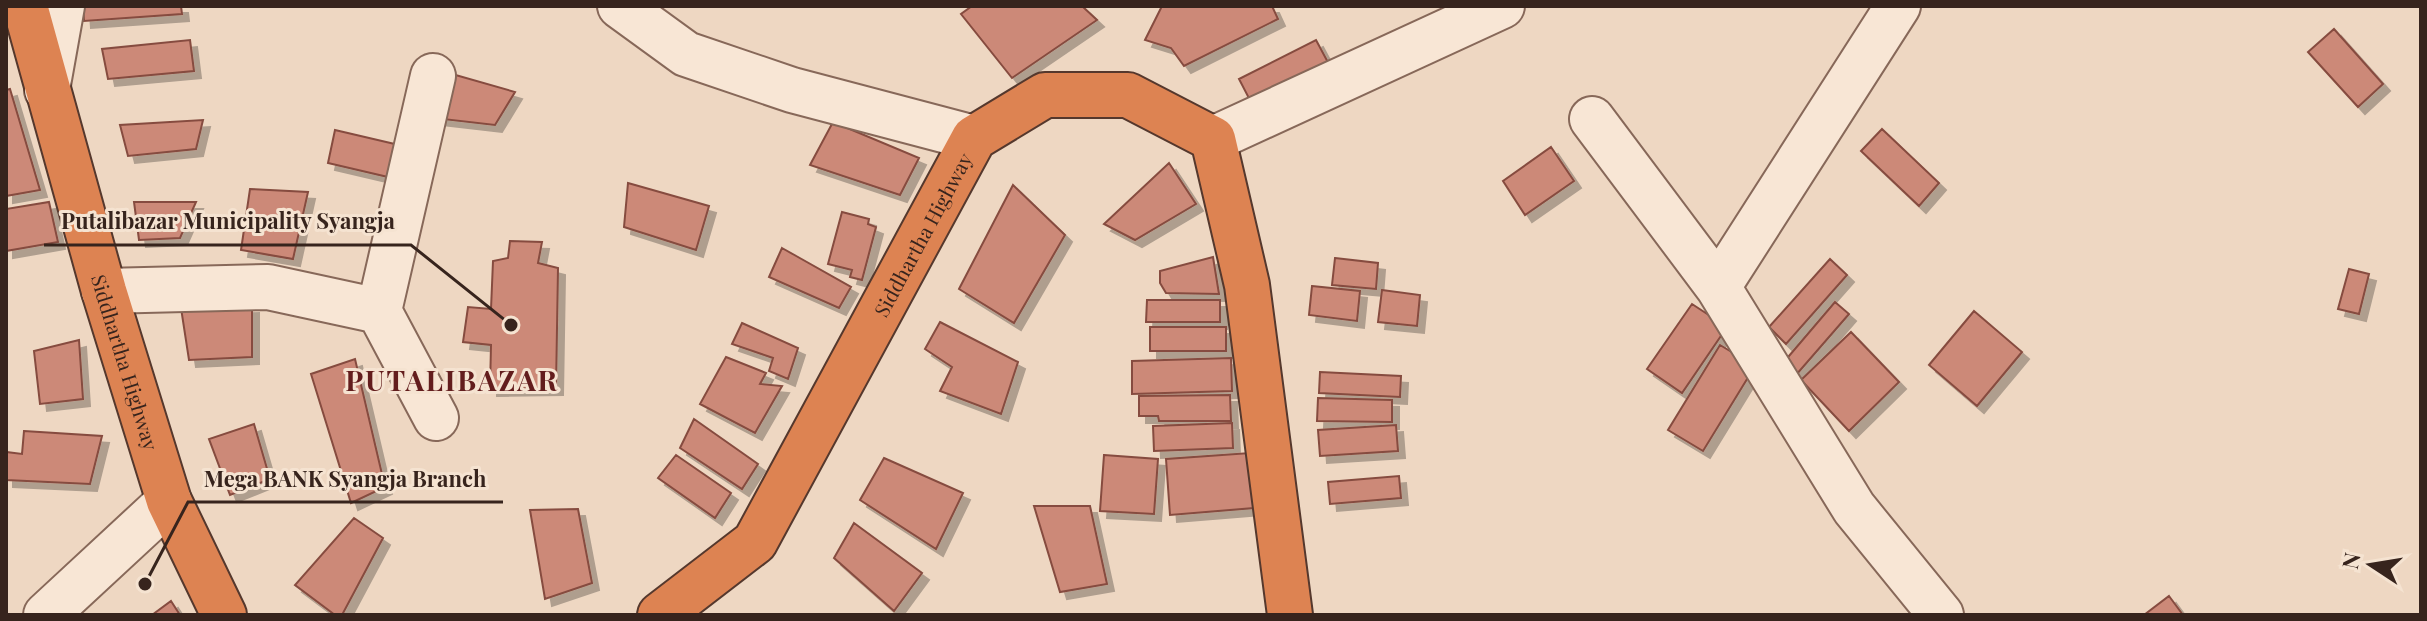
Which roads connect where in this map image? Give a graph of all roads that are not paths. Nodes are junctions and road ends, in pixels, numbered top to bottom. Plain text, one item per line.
1 (25, 6) edge
2 (62, 6) edge
3 (620, 6) edge
4 (1502, 6) edge
5 (1898, 6) edge
6 (433, 76) dead end
7 (47, 90) junction
8 (1592, 119) dead end
9 (974, 138) junction
10 (1213, 139) junction
11 (1718, 287) junction
12 (104, 291) junction
13 (379, 311) junction
14 (436, 418) dead end
15 (169, 501) junction
16 (46, 615) edge
17 (224, 615) edge
18 (660, 615) edge
19 (1290, 615) edge
20 (1941, 615) edge

1 - 7 highway, Siddhartha Highway
2 - 7 street
3 - 9 street
4 - 10 street
5 - 11 street
6 - 13 street
7 - 12 highway, Siddhartha Highway
8 - 11 street
9 - 10 highway, Siddhartha Highway
9 - 18 highway, Siddhartha Highway
10 - 19 highway
11 - 20 street
12 - 13 street
12 - 15 highway, Siddhartha Highway
13 - 14 street
15 - 16 street
15 - 17 highway, Siddhartha Highway

